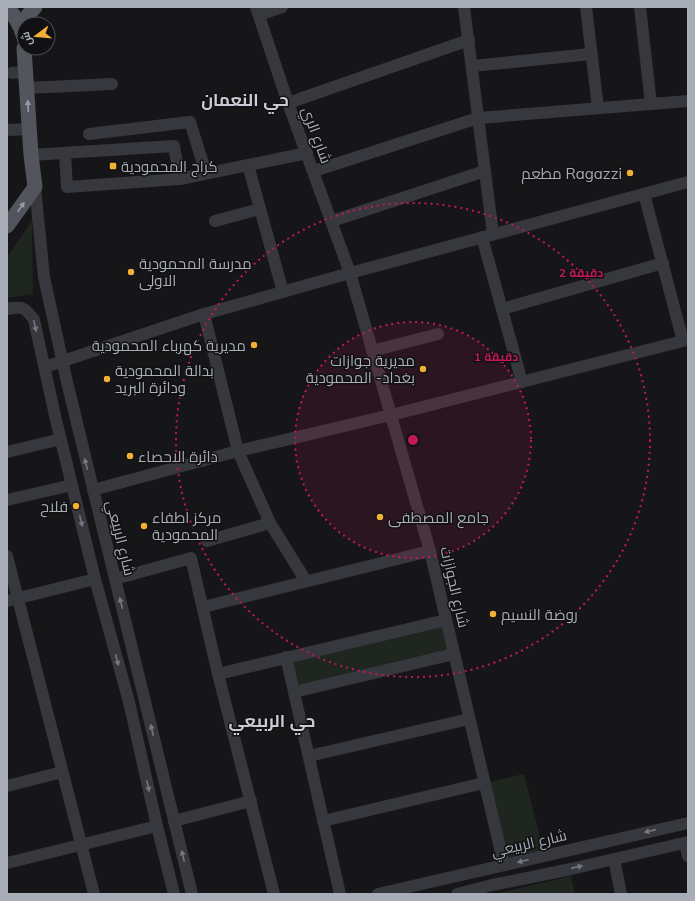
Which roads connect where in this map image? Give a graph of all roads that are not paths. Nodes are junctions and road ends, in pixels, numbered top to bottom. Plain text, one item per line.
1 (7, 7) edge
2 (35, 7) edge
3 (282, 7) edge
4 (464, 7) edge
5 (586, 7) edge
6 (640, 7) edge
7 (258, 11) edge
8 (28, 16) edge
9 (16, 17) edge
10 (469, 40) junction
11 (591, 54) junction
12 (21, 56) edge
13 (472, 66) junction
14 (112, 84) dead end
15 (27, 88) junction
16 (688, 101) edge
17 (288, 103) junction
18 (651, 104) junction
19 (598, 108) junction
20 (478, 118) junction
21 (29, 129) junction
22 (7, 130) edge
23 (89, 134) dead end
24 (307, 153) junction
25 (65, 154) junction
26 (31, 155) junction
27 (248, 165) junction
28 (314, 171) junction
29 (485, 171) junction
30 (201, 174) junction
31 (180, 179) junction
32 (688, 182) edge
33 (35, 187) junction
34 (644, 194) junction
35 (260, 209) junction
36 (215, 221) dead end
37 (332, 221) junction
38 (7, 225) edge
39 (488, 236) junction
40 (663, 263) junction
41 (350, 273) junction
42 (283, 292) junction
43 (7, 309) edge
44 (502, 309) junction
45 (204, 314) junction
46 (438, 334) dead end
47 (372, 351) junction
48 (62, 362) junction
49 (45, 367) junction
50 (522, 382) junction
51 (391, 415) junction
52 (61, 439) junction
53 (238, 451) junction
54 (7, 452) edge
55 (72, 485) junction
56 (93, 490) junction
57 (7, 500) edge
58 (270, 523) junction
59 (207, 540) dead end
60 (430, 551) junction
61 (7, 556) edge
62 (95, 579) junction
63 (115, 579) junction
64 (306, 581) junction
65 (12, 600) edge
66 (203, 607) junction
67 (446, 620) junction
68 (454, 654) junction
69 (286, 657) junction
70 (218, 674) junction
71 (142, 688) junction
72 (126, 692) junction
73 (294, 692) junction
74 (149, 714) junction
75 (132, 715) junction
76 (469, 719) junction
77 (309, 756) junction
78 (62, 772) junction
79 (484, 783) junction
80 (7, 786) edge
81 (251, 801) junction
82 (174, 821) junction
83 (323, 821) junction
84 (688, 823) edge
85 (157, 826) junction
86 (686, 842) edge
87 (81, 845) junction
88 (688, 856) edge
89 (614, 859) junction
90 (7, 863) edge
91 (502, 866) junction
92 (477, 871) junction
93 (493, 887) edge
94 (94, 894) edge
95 (174, 894) edge
96 (192, 894) edge
97 (274, 894) edge
98 (340, 894) edge
99 (378, 894) edge
100 (457, 894) edge
101 (621, 894) edge

1 - 9 main road
2 - 8 main road
3 - 7 street
4 - 10 street
5 - 11 street
6 - 18 street
7 - 17 street, شارع الري
10 - 13 street
10 - 17 street
11 - 13 street
11 - 19 street
12 - 15 main road
13 - 20 street
14 - 15 street
21 -> 15 main road
16 - 18 street
17 - 24 street, شارع الري
18 - 19 street
19 - 20 street
20 - 28 street
20 - 29 street
21 - 22 street
21 - 26 main road
23 - 30 street
24 - 27 street
24 - 28 street, شارع الري
25 - 26 street
25 - 31 street
25 - 31 street
26 - 33 main road
27 - 30 street
27 - 35 street
28 - 37 street, شارع الري
29 - 37 street
29 - 39 street
30 - 31 street
32 - 34 street
38 -> 33 main road
33 - 48 street, شارع الربيعي
34 - 39 street
34 - 40 street
35 - 36 street
35 - 42 street
37 - 41 street, شارع الري
39 - 41 street
39 - 44 street
40 - 44 street
40 - 50 street
41 - 42 street
41 - 47 street, شارع الجوازات
42 - 45 street
43 -> 49 street
44 - 50 street
45 - 48 street
45 - 53 street
46 - 47 street
47 - 51 street, شارع الجوازات
48 - 49 street
56 -> 48 street, شارع الربيعي
49 - 52 street
50 - 51 street
51 - 53 street
51 - 60 street, شارع الجوازات
52 - 54 street
52 - 55 street
53 - 56 street
53 - 58 street
55 - 57 street
55 -> 62 street
56 - 63 street, شارع الربيعي
58 - 59 street
58 - 64 street
60 - 64 street
60 - 67 street, شارع الجوازات
61 - 65 street
62 - 65 street
62 -> 72 street
63 - 66 street
71 -> 63 street, شارع الربيعي
64 - 66 street
65 - 78 street
66 - 70 street
67 - 68 street, شارع الجوازات
67 - 69 street
68 - 73 street
68 - 76 street, شارع الجوازات
69 - 70 street
69 - 73 street
70 - 81 street
71 - 72 street
71 - 74 street, شارع الربيعي
72 - 75 street
73 - 77 street
74 - 75 street
82 -> 74 street, شارع الربيعي
75 -> 85 street
76 - 77 street
76 - 79 street, شارع الجوازات
77 - 83 street
78 - 80 street
78 - 87 street
79 - 83 street
79 - 91 street, شارع الجوازات
81 - 82 street
81 - 97 street
96 -> 82 street, شارع الربيعي
83 - 98 street
84 -> 91 street, شارع الربيعي
85 - 87 street
85 - 95 street
86 - 88 street
86 - 89 street
87 - 90 street
87 - 94 street
93 -> 89 street
89 - 101 street
91 - 92 street, شارع الربيعي
91 - 93 street, شارع الجوازات
92 - 93 street
92 - 99 street, شارع الربيعي
93 - 100 street

